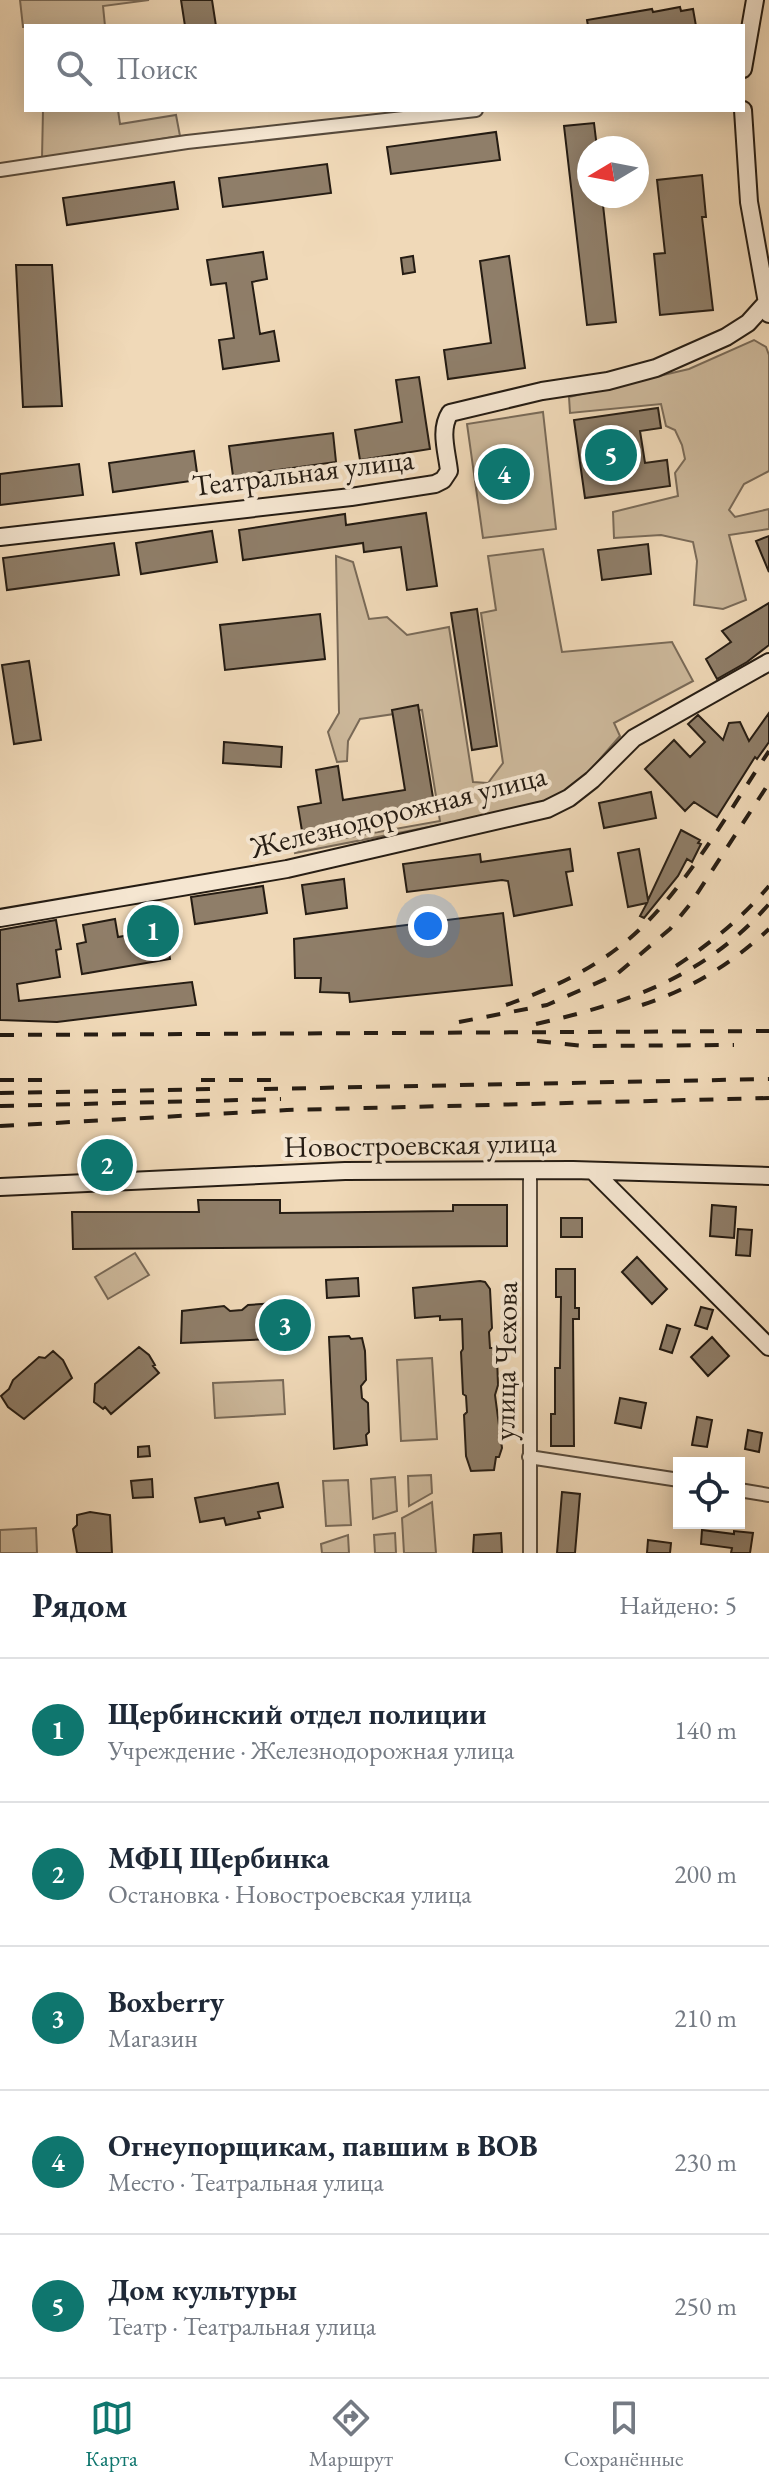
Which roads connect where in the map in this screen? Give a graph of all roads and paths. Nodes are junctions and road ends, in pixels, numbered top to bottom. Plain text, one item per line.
1 (755, 0) edge
2 (745, 58) edge
3 (458, 112) edge
4 (743, 112) edge
5 (0, 170) edge
6 (768, 309) edge
7 (0, 537) edge
8 (769, 662) edge
9 (0, 918) edge
10 (530, 1169) junction
11 (593, 1171) junction
12 (769, 1176) edge
13 (0, 1187) edge
14 (769, 1347) edge
15 (529, 1457) junction
16 (673, 1479) edge
17 (745, 1491) edge
18 (769, 1495) edge
19 (530, 1553) edge

1 - 2 street
3 - 5 street
4 - 6 street
6 - 7 street, Театральная улица
8 - 9 street, Железнодорожная улица
10 - 11 street, Новостроевская улица
10 - 13 street, Новостроевская улица
10 - 15 street, улица Чехова
11 - 12 street
11 - 14 street, Новостроевская улица
15 - 16 street
15 - 19 street, улица Чехова
17 - 18 street

